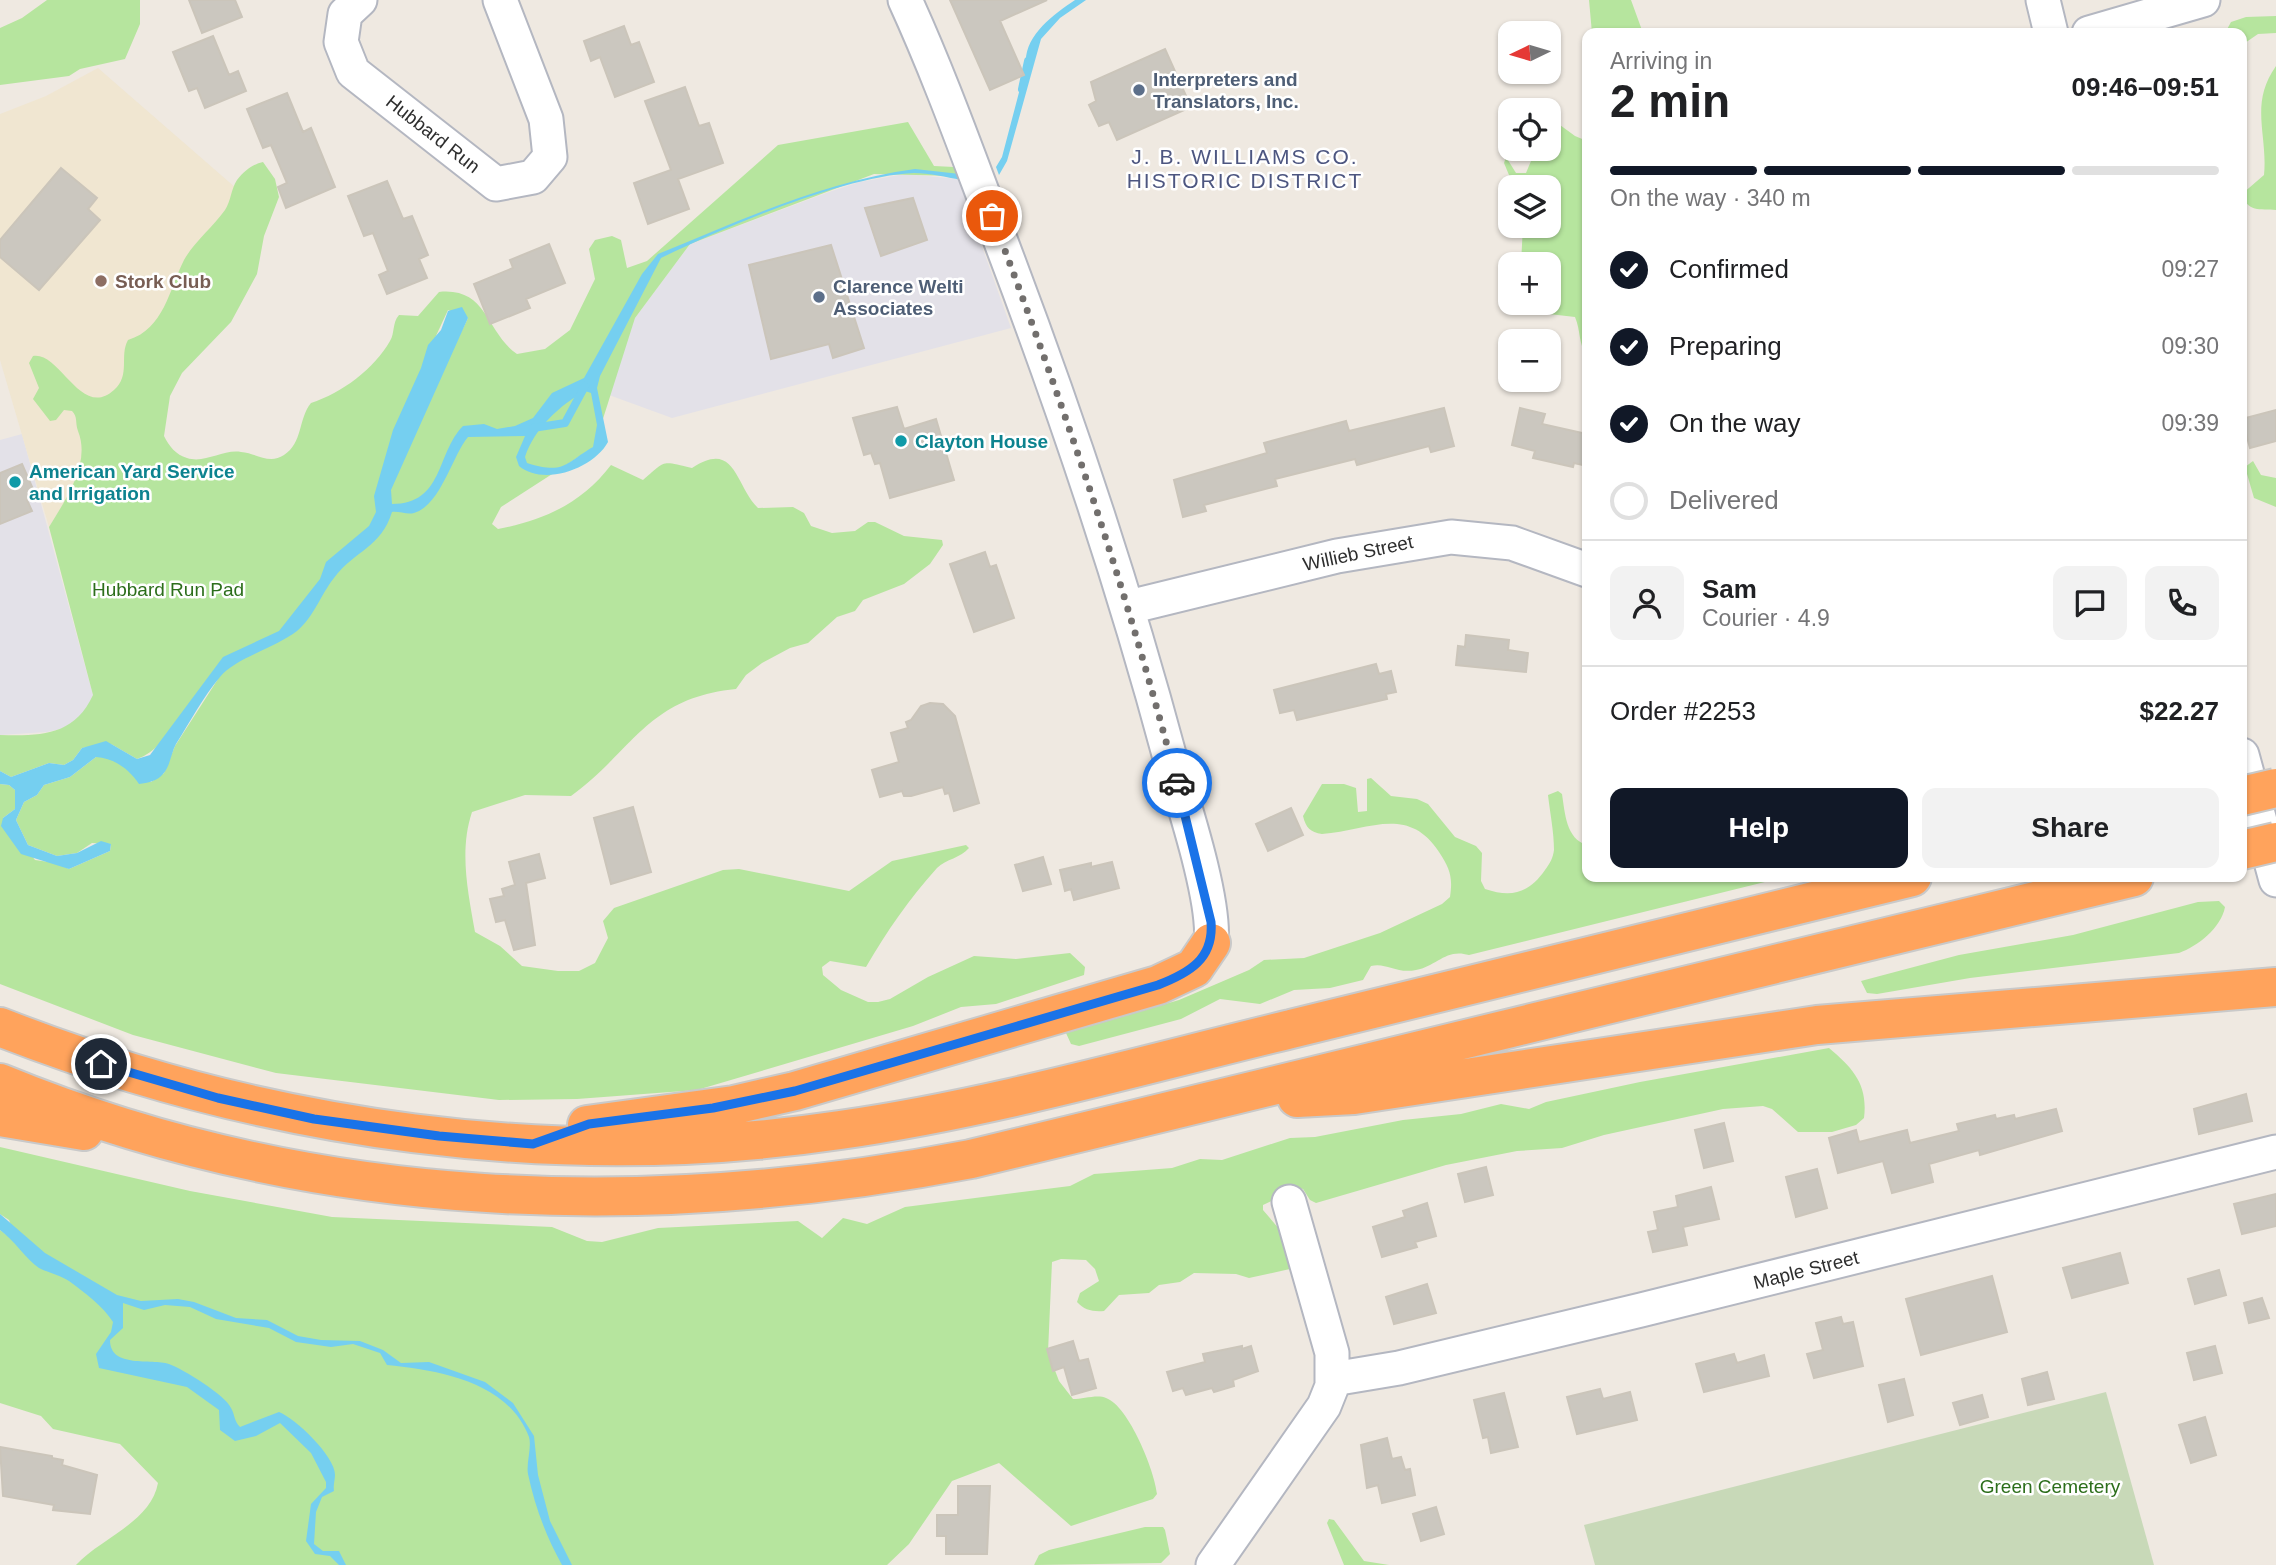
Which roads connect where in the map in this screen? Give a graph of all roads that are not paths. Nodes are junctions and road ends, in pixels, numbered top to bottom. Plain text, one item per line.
1 (360, 0) edge
2 (500, 0) edge
3 (905, 0) edge
4 (2043, 0) edge
5 (2203, 0) edge
6 (2050, 28) edge
7 (2106, 28) edge
8 (1582, 568) edge
9 (1129, 607) junction
10 (2247, 773) edge
11 (2276, 788) edge
12 (2247, 795) edge
13 (2276, 842) edge
14 (2247, 849) edge
15 (2276, 880) edge
16 (1891, 882) edge
17 (2113, 882) edge
18 (1211, 943) joint
19 (2276, 986) edge
20 (0, 1027) edge
21 (0, 1083) edge
22 (1246, 1093) junction
23 (0, 1117) edge
24 (143, 1133) junction
25 (533, 1144) junction
26 (2276, 1152) edge
27 (1289, 1202) dead end
28 (1333, 1379) junction
29 (1213, 1565) edge

1 - 2 street, Hubbard Run
3 - 9 street
4 - 6 street
5 - 7 street
8 - 9 street, Willieb Street
9 - 18 street
10 - 15 street
11 - 12 highway, bridge
13 - 14 highway, bridge
16 - 25 highway
17 - 22 highway
18 - 25 highway
19 - 22 highway
20 - 25 highway
21 - 24 highway
22 - 24 highway
23 - 24 highway
26 - 28 street, Maple Street
27 - 28 street
28 - 29 street

